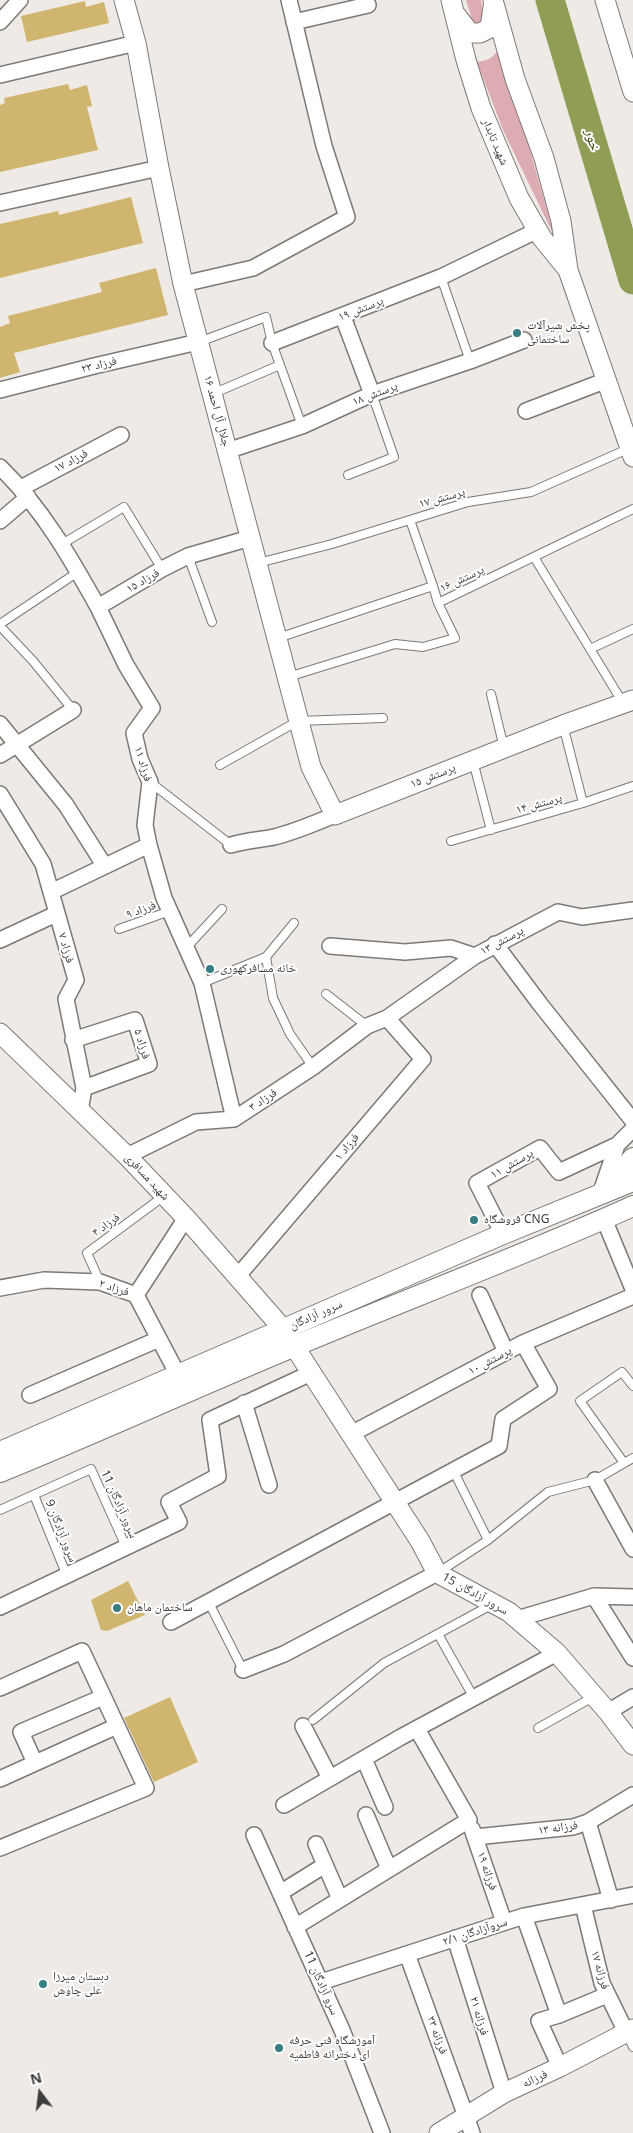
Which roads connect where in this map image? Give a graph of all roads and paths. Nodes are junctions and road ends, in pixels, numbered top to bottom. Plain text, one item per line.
1 (20, 0) edge
2 (124, 0) edge
3 (289, 0) edge
4 (605, 0) edge
5 (493, 2) edge
6 (368, 5) dead end
7 (453, 7) edge
8 (0, 22) edge
9 (294, 22) junction
10 (136, 42) junction
11 (0, 75) edge
12 (633, 92) edge
13 (159, 168) junction
14 (0, 203) edge
15 (538, 230) junction
16 (568, 270) junction
17 (441, 277) junction
18 (183, 284) junction
19 (343, 317) junction
20 (524, 340) dead end
21 (198, 342) junction
22 (272, 344) junction
23 (470, 361) junction
24 (280, 365) junction
25 (607, 380) junction
26 (0, 390) edge
27 (212, 394) junction
28 (372, 394) junction
29 (526, 411) dead end
30 (302, 426) junction
31 (121, 435) dead end
32 (227, 451) junction
33 (632, 453) edge
34 (0, 467) edge
35 (348, 475) dead end
36 (24, 492) junction
37 (633, 509) edge
38 (0, 520) edge
39 (410, 520) junction
40 (250, 538) junction
41 (62, 544) junction
42 (188, 556) junction
43 (534, 557) junction
44 (257, 563) junction
45 (162, 569) junction
46 (78, 572) junction
47 (433, 586) junction
48 (438, 603) junction
49 (98, 607) junction
50 (212, 622) dead end
51 (0, 625) edge
52 (633, 629) edge
53 (276, 639) junction
54 (590, 649) junction
55 (286, 677) junction
56 (492, 694) dead end
57 (628, 702) edge
58 (73, 710) joint
59 (383, 718) dead end
60 (298, 721) junction
61 (0, 724) edge
62 (563, 725) junction
63 (18, 745) junction
64 (504, 748) junction
65 (0, 755) edge
66 (473, 760) junction
67 (220, 765) dead end
68 (150, 782) junction
69 (633, 786) edge
70 (0, 794) edge
71 (583, 803) junction
72 (335, 815) junction
73 (492, 830) junction
74 (451, 841) dead end
75 (149, 845) junction
76 (231, 845) joint
77 (104, 865) junction
78 (51, 892) junction
79 (222, 909) dead end
80 (633, 910) edge
81 (170, 911) junction
82 (56, 914) junction
83 (294, 923) dead end
84 (119, 929) dead end
85 (0, 940) edge
86 (495, 944) junction
87 (330, 946) dead end
88 (186, 948) junction
89 (475, 956) junction
90 (266, 957) junction
91 (202, 983) junction
92 (326, 994) dead end
93 (387, 1018) junction
94 (366, 1026) junction
95 (0, 1033) edge
96 (73, 1040) junction
97 (313, 1068) junction
98 (84, 1088) junction
99 (80, 1111) junction
100 (234, 1119) junction
101 (633, 1121) edge
102 (633, 1129) edge
103 (617, 1145) junction
104 (127, 1156) junction
105 (633, 1158) edge
106 (633, 1181) edge
107 (600, 1194) junction
108 (164, 1196) junction
109 (633, 1206) edge
110 (633, 1214) edge
111 (186, 1218) junction
112 (604, 1219) junction
113 (503, 1234) junction
114 (237, 1276) junction
115 (100, 1282) junction
116 (0, 1288) edge
117 (633, 1289) edge
118 (136, 1295) junction
119 (480, 1295) dead end
120 (633, 1296) edge
121 (289, 1338) junction
122 (159, 1339) junction
123 (523, 1344) junction
124 (506, 1352) junction
125 (312, 1373) junction
126 (178, 1375) junction
127 (633, 1386) edge
128 (30, 1396) dead end
129 (244, 1403) junction
130 (350, 1434) junction
131 (0, 1452) edge
132 (633, 1458) edge
133 (624, 1463) junction
134 (453, 1470) junction
135 (0, 1472) edge
136 (595, 1480) junction
137 (269, 1485) dead end
138 (34, 1495) junction
139 (394, 1501) junction
140 (0, 1510) edge
141 (488, 1540) junction
142 (127, 1549) junction
143 (633, 1549) edge
144 (437, 1573) junction
145 (67, 1576) junction
146 (594, 1596) junction
147 (633, 1597) edge
148 (208, 1601) junction
149 (494, 1603) junction
150 (0, 1607) edge
151 (517, 1619) junction
152 (171, 1622) dead end
153 (438, 1634) junction
154 (557, 1653) junction
155 (633, 1658) edge
156 (243, 1670) joint
157 (0, 1688) edge
158 (595, 1696) junction
159 (103, 1697) junction
160 (633, 1697) edge
161 (474, 1698) junction
162 (608, 1712) junction
163 (308, 1723) joint
164 (117, 1726) junction
165 (538, 1728) dead end
166 (417, 1729) junction
167 (633, 1745) edge
168 (364, 1759) junction
169 (35, 1763) junction
170 (330, 1778) junction
171 (0, 1779) edge
172 (633, 1795) edge
173 (284, 1805) dead end
174 (385, 1807) dead end
175 (366, 1815) dead end
176 (469, 1820) junction
177 (588, 1822) junction
178 (254, 1835) dead end
179 (475, 1837) junction
180 (316, 1844) dead end
181 (1, 1845) edge
182 (325, 1865) junction
183 (389, 1869) junction
184 (280, 1893) junction
185 (632, 1896) edge
186 (340, 1899) junction
187 (610, 1900) junction
188 (584, 1905) junction
189 (524, 1916) junction
190 (504, 1922) junction
191 (295, 1927) junction
192 (455, 1938) junction
193 (407, 1954) junction
194 (321, 1982) junction
195 (607, 1995) junction
196 (559, 2015) junction
197 (631, 2036) edge
198 (560, 2067) junction
199 (504, 2093) junction
200 (470, 2125) edge
201 (382, 2133) edge
202 (439, 2133) edge

1 - 8 street
2 - 10 street, جلال آل احمد ۱۶
3 - 9 street
4 - 12 street
5 - 7 street
5 - 16 street, شهید تابدار
6 - 9 street
7 - 15 street, شهید تابدار
9 - 18 street
10 - 11 street
10 - 13 street, جلال آل احمد ۱۶
13 - 14 street
13 - 18 street, جلال آل احمد ۱۶
15 - 16 street, شهید تابدار
15 - 17 street, پرستش ۱۹
16 - 25 street, شهید تابدار
17 - 19 street, پرستش ۱۹
17 - 23 lane
18 - 21 street, جلال آل احمد ۱۶
19 - 22 street, پرستش ۱۹
19 - 28 street
20 - 23 street, پرستش ۱۸
21 - 22 lane
21 - 26 street, فرزاد ۲۳
21 - 27 street, جلال آل احمد ۱۶
22 - 24 lane
23 - 28 street, پرستش ۱۸
24 - 27 lane
24 - 30 lane
25 - 29 street
25 - 33 street, شهید تابدار
27 - 32 street, جلال آل احمد ۱۶
28 - 30 street, پرستش ۱۸
28 - 35 lane
30 - 32 street, پرستش ۱۸
31 - 36 street, فرزاد ۱۷
32 - 40 street, جلال آل احمد ۱۶
33 - 39 lane, پرستش ۱۷
34 - 36 street
36 - 38 street, فرزاد ۱۷
36 - 41 street
37 - 43 lane, پرستش ۱۶
39 - 44 lane, پرستش ۱۷
39 - 47 lane
40 - 42 street, فرزاد ۱۵
40 - 44 street, جلال آل احمد ۱۶
41 - 45 lane
41 - 46 street
42 - 45 street, فرزاد ۱۵
42 - 50 lane
43 - 48 lane, پرستش ۱۶
43 - 54 lane
44 - 53 street, جلال آل احمد ۱۶
45 - 49 street, فرزاد ۱۵
46 - 49 street
46 - 51 lane
47 - 48 lane, پرستش ۱۶
47 - 53 lane, پرستش ۱۶
48 - 55 lane
49 - 68 street, فرزاد ۱۱
51 - 58 lane
52 - 54 lane
53 - 55 street, جلال آل احمد ۱۶
54 - 57 lane
55 - 60 street, جلال آل احمد ۱۶
56 - 64 lane
57 - 62 street, پرستش ۱۵
58 - 63 street
59 - 60 lane
60 - 67 lane
60 - 72 street, جلال آل احمد ۱۶
61 - 63 street
62 - 64 street, پرستش ۱۵
62 - 71 lane
63 - 65 street
63 - 77 street
64 - 66 street, پرستش ۱۵
66 - 72 street, پرستش ۱۵
66 - 73 lane
68 - 75 street, فرزاد ۱۱
68 - 76 lane
69 - 71 lane, پرستش ۱۴
70 - 78 street, فرزاد ۷
71 - 73 lane, پرستش ۱۴
72 - 76 street, پرستش ۱۵
73 - 74 lane, پرستش ۱۴
75 - 77 street
75 - 81 street, فرزاد ۱۱
77 - 78 street
78 - 82 street, فرزاد ۷
79 - 88 lane
80 - 86 street, پرستش ۱۳
81 - 84 lane, فرزاد ۹
81 - 88 street, فرزاد ۱۱
82 - 85 street
82 - 96 street, فرزاد ۷
83 - 90 lane
86 - 89 street, پرستش ۱۳
86 - 101 street
87 - 89 street
88 - 91 street, فرزاد ۱۱
89 - 93 street, پرستش ۱۳
90 - 91 lane
90 - 97 lane
91 - 100 street, فرزاد ۱۱
92 - 94 lane
93 - 94 street, فرزاد ۳
93 - 114 street, فرزاد ۱
94 - 97 street, فرزاد ۳
95 - 99 street, شهید مسافری
96 - 98 street, فرزاد ۷
96 - 98 street, فرزاد ۵
97 - 100 street, فرزاد ۳
98 - 99 street, فرزاد ۷
99 - 104 street, شهید مسافری
100 - 104 street, فرزاد ۳
102 - 103 street
103 - 107 street
103 - 113 street, پرستش ۱۱
104 - 108 street, شهید مسافری
105 - 107 main road
106 - 107 main road, سرور آزادگان
107 - 113 main road, سرور آزادگان
108 - 111 street, شهید مسافری
108 - 115 lane, فرزاد ۴
109 - 112 main road, سرور آزادگان
110 - 112 main road
111 - 114 street, شهید مسافری
111 - 118 street, فرزاد ۲
112 - 117 street
112 - 121 main road, سرور آزادگان
113 - 121 main road, سرور آزادگان
114 - 121 street, شهید مسافری
115 - 116 street, فرزاد ۲
115 - 118 street, فرزاد ۲
118 - 122 street
119 - 124 street
120 - 123 street, پرستش ۱۰
121 - 125 street, سرور آزادگان 15
121 - 126 main road, سرور آزادگان
121 - 135 main road, سرور آزادگان
122 - 126 street
122 - 128 street
123 - 124 street, پرستش ۱۰
123 - 134 street
124 - 130 street, پرستش ۱۰
125 - 129 street
125 - 130 street, سرور آزادگان 15
126 - 131 main road, سرور آزادگان
127 - 133 lane
129 - 137 street
129 - 142 street
130 - 139 street, سرور آزادگان 15
132 - 133 lane
133 - 136 lane
134 - 139 street
134 - 141 lane
136 - 141 lane
136 - 143 street
138 - 140 lane
138 - 142 lane, سرور آزادگان 11
138 - 145 lane, سرور آزادگان 9
139 - 144 street, سرور آزادگان 15
139 - 148 street
141 - 144 lane
142 - 145 street
144 - 149 street, سرور آزادگان 15
144 - 156 street
145 - 150 street
146 - 147 street
146 - 151 street
146 - 155 street
148 - 152 street
148 - 156 lane
149 - 151 street, سرور آزادگان 15
149 - 153 lane
151 - 154 street, سرور آزادگان 15
153 - 161 lane
153 - 163 lane
154 - 158 street, سرور آزادگان 15
154 - 161 street
157 - 159 street
158 - 162 street, سرور آزادگان 15
158 - 165 lane
159 - 164 street
159 - 169 street
160 - 162 street
161 - 166 street
162 - 167 street, سرور آزادگان 15
163 - 170 street
164 - 169 street
164 - 181 street
166 - 168 street
166 - 176 street, فرزانه ۱۹
168 - 170 street
168 - 174 street
169 - 171 street
170 - 173 street
172 - 177 street, فرزانه ۱۳
175 - 183 street
176 - 179 street, فرزانه ۱۹
176 - 183 street
177 - 179 street, فرزانه ۱۳
177 - 187 street
178 - 184 street, سرو آزادگان 11
179 - 190 street, فرزانه ۱۹
180 - 182 street
182 - 184 street
182 - 186 street
183 - 186 street
184 - 191 street, سرو آزادگان 11
185 - 187 street, ۲/۱ سروآزادگان
186 - 191 street
187 - 188 street, ۲/۱ سروآزادگان
188 - 189 street, ۲/۱ سروآزادگان
188 - 195 street, فرزانه ۱۷
189 - 190 street, ۲/۱ سروآزادگان
189 - 196 street
190 - 192 street, ۲/۱ سروآزادگان
191 - 194 street, سرو آزادگان 11
192 - 193 street, ۲/۱ سروآزادگان
192 - 199 street, فرزانه ۲۱
193 - 194 street, ۲/۱ سروآزادگان
193 - 200 street, فرزانه ۲۳
194 - 201 street, سرو آزادگان 11
195 - 196 street
195 - 197 street, فرزانه ۱۷
196 - 198 street
197 - 198 street, فرزانه
198 - 199 street, فرزانه
199 - 200 street, فرزانه
200 - 202 street, فرزانه

